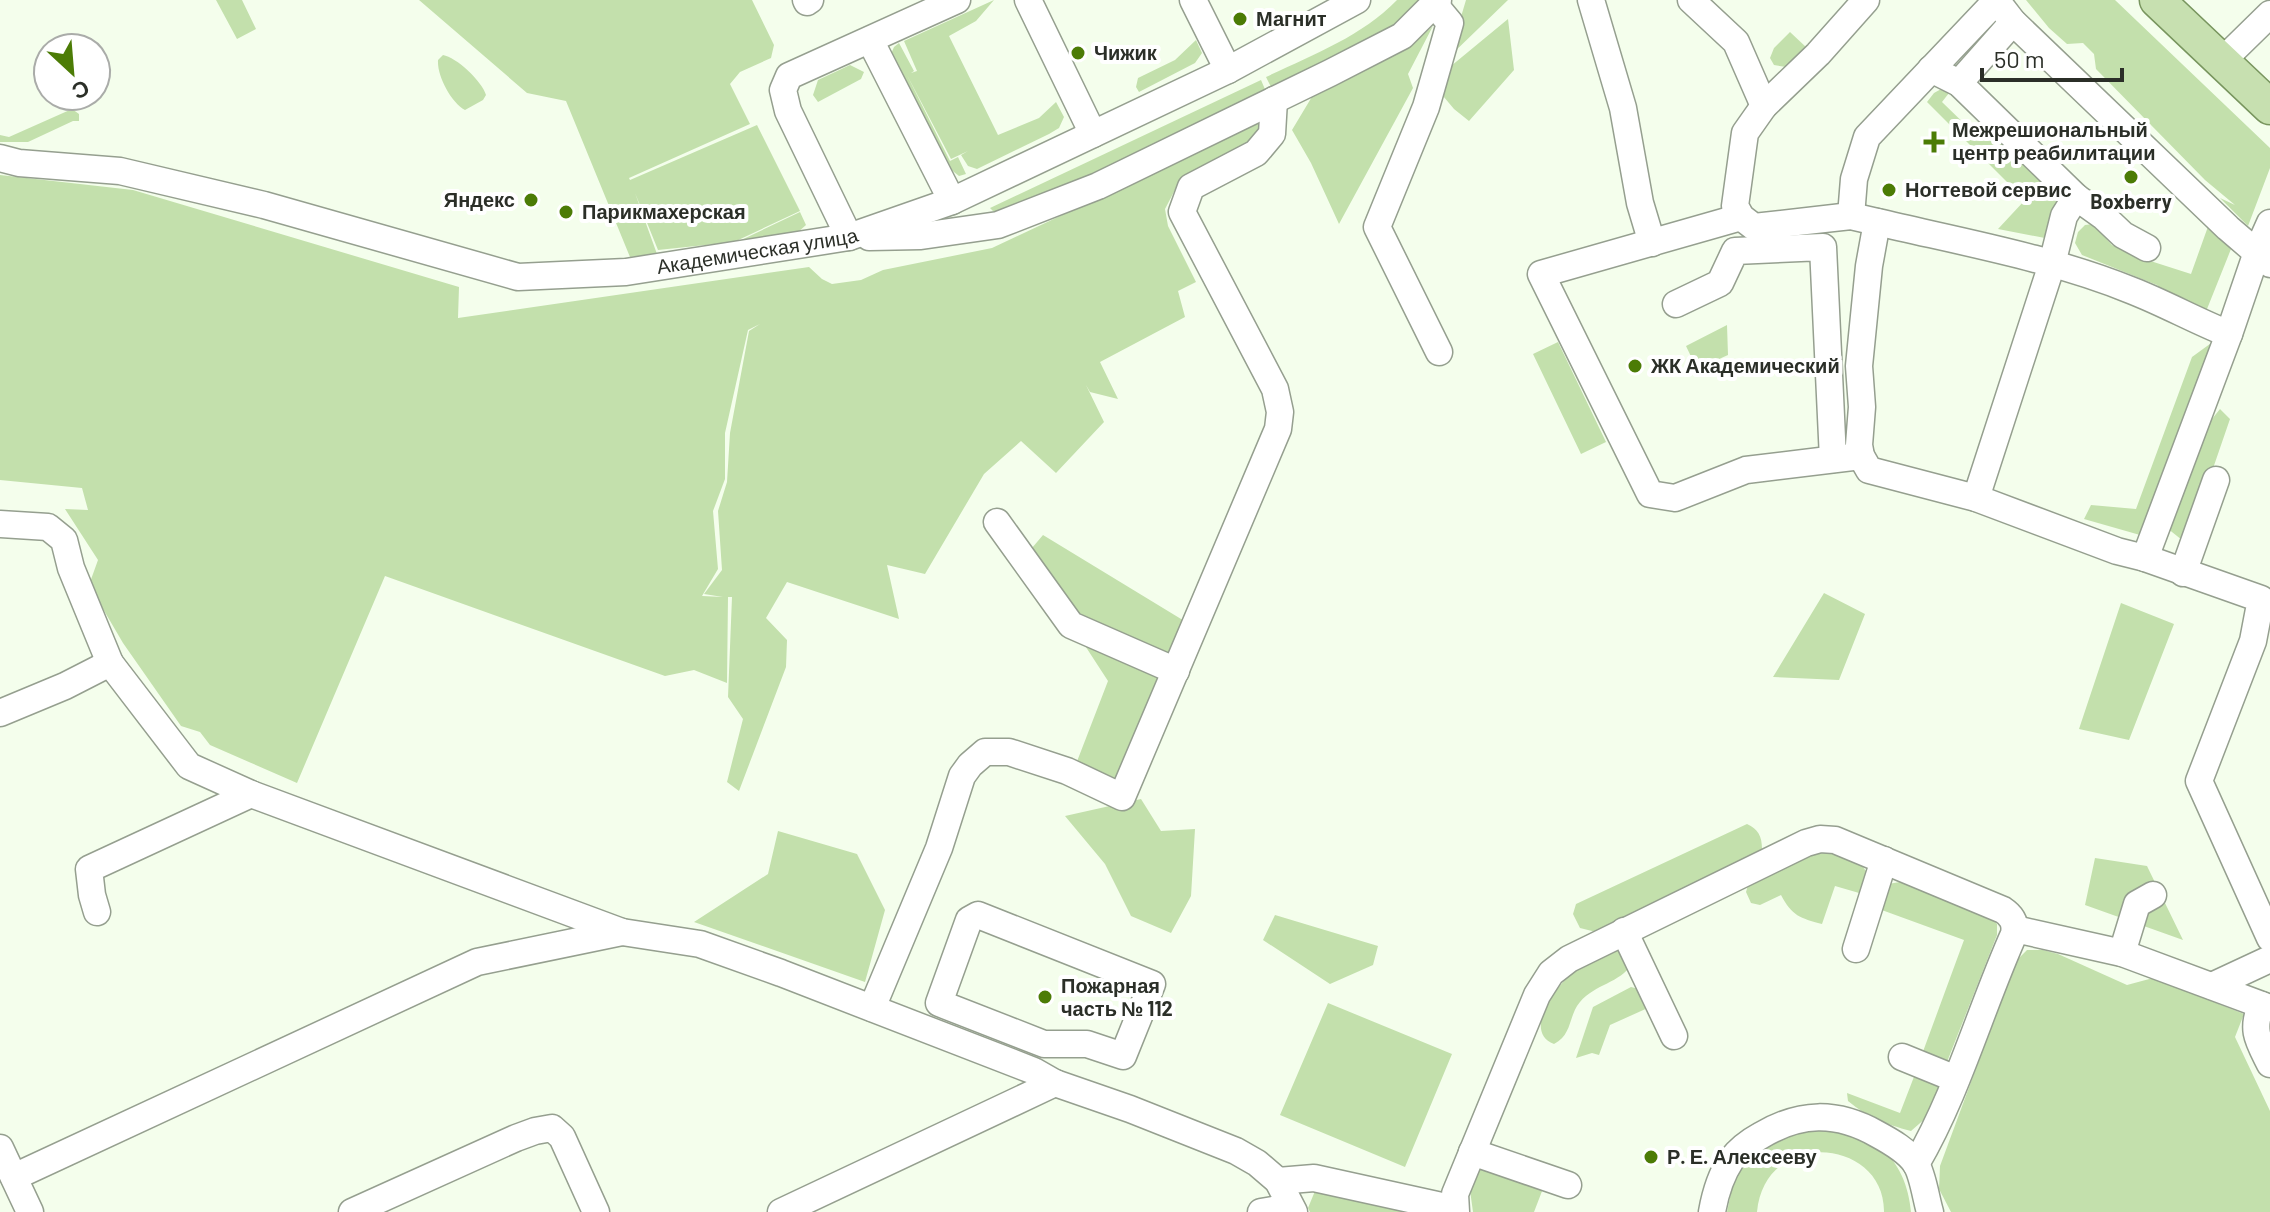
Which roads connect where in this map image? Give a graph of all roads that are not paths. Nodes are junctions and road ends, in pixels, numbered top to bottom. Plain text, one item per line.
1 (1028, 0) edge
2 (1193, 0) edge
3 (1357, 0) edge
4 (1591, 0) edge
5 (1691, 0) edge
6 (1866, 0) edge
7 (1996, 0) edge
8 (2157, 0) edge
9 (1436, 2) edge
10 (943, 3) edge
11 (2270, 14) edge
12 (2013, 22) junction
13 (870, 40) junction
14 (2222, 61) junction
15 (1931, 69) junction
16 (1228, 70) junction
17 (1959, 83) junction
18 (1274, 100) junction
19 (1764, 106) junction
20 (2270, 107) edge
21 (1093, 134) junction
22 (0, 158) edge
23 (2076, 197) junction
24 (952, 201) junction
25 (1851, 216) junction
26 (1741, 217) junction
27 (1877, 222) junction
28 (2270, 223) edge
29 (849, 237) junction
30 (1652, 243) junction
31 (2147, 248) dead end
32 (2263, 258) edge
33 (2052, 264) junction
34 (1676, 304) dead end
35 (2229, 334) junction
36 (1439, 352) dead end
37 (1861, 456) junction
38 (1833, 459) junction
39 (2216, 480) dead end
40 (1976, 498) junction
41 (997, 522) dead end
42 (0, 524) edge
43 (2145, 558) junction
44 (2183, 573) junction
45 (2261, 644) edge
46 (110, 663) junction
47 (1176, 671) junction
48 (0, 713) edge
49 (251, 794) junction
50 (1884, 860) junction
51 (2153, 895) dead end
52 (97, 912) dead end
53 (2015, 929) junction
54 (1624, 931) junction
55 (622, 932) junction
56 (2270, 938) edge
57 (1856, 949) dead end
58 (2122, 953) junction
59 (2270, 959) edge
60 (2212, 986) junction
61 (2265, 1006) edge
62 (872, 1008) junction
63 (1674, 1036) dead end
64 (1044, 1044) junction
65 (1902, 1057) dead end
66 (2270, 1064) edge
67 (1045, 1077) junction
68 (1956, 1079) junction
69 (0, 1148) edge
70 (1472, 1152) junction
71 (1916, 1164) junction
72 (14, 1177) junction
73 (1278, 1181) junction
74 (1568, 1185) dead end
75 (1292, 1210) edge
76 (1455, 1211) edge
77 (30, 1212) edge
78 (352, 1212) edge
79 (596, 1212) edge
80 (781, 1212) edge
81 (1261, 1212) edge
82 (1712, 1212) edge
83 (1930, 1212) edge

1 - 21 street
2 - 16 street
3 - 16 street, Академическая улица
4 - 30 street
5 - 19 street
6 - 19 street
7 - 12 street
7 - 15 street
8 - 14 main road
9 - 18 street
9 - 36 street
10 - 13 street
11 - 14 street
12 - 17 street
12 - 32 street
13 - 24 street
13 - 29 street
14 - 20 main road
15 - 17 street
15 - 25 street
16 - 21 street, Академическая улица
17 - 23 street
18 - 29 street
18 - 47 street
19 - 26 street
21 - 24 street, Академическая улица
22 - 29 street, Академическая улица
23 - 31 street
23 - 33 street
24 - 29 street, Академическая улица
25 - 26 street
25 - 27 street
26 - 30 street
27 - 33 street
27 - 37 street
28 - 32 street
30 - 38 street
32 - 35 street
33 - 35 street
33 - 40 street
34 - 38 street
35 - 43 street
37 - 38 street
37 - 40 street
39 - 44 street
40 - 43 street
41 - 47 street
42 - 46 street
43 - 44 street
44 - 45 street
45 - 56 street
46 - 48 street
46 - 49 street
47 - 62 street
49 - 52 street
49 - 55 street
50 - 53 street
50 - 54 street
50 - 57 street
51 - 58 street
53 - 58 street
53 - 68 street
54 - 63 street
54 - 70 street
55 - 62 street
55 - 72 street
58 - 60 street
59 - 60 street
60 - 61 street
61 - 66 street
62 - 67 street
64 - 64 street
64 - 67 street
65 - 68 street
67 - 73 street
67 - 80 street
68 - 71 street
69 - 72 street
70 - 74 street
70 - 76 street
71 - 82 street
71 - 83 street
72 - 77 street
73 - 75 street
73 - 76 street
75 - 81 street
78 - 79 street

